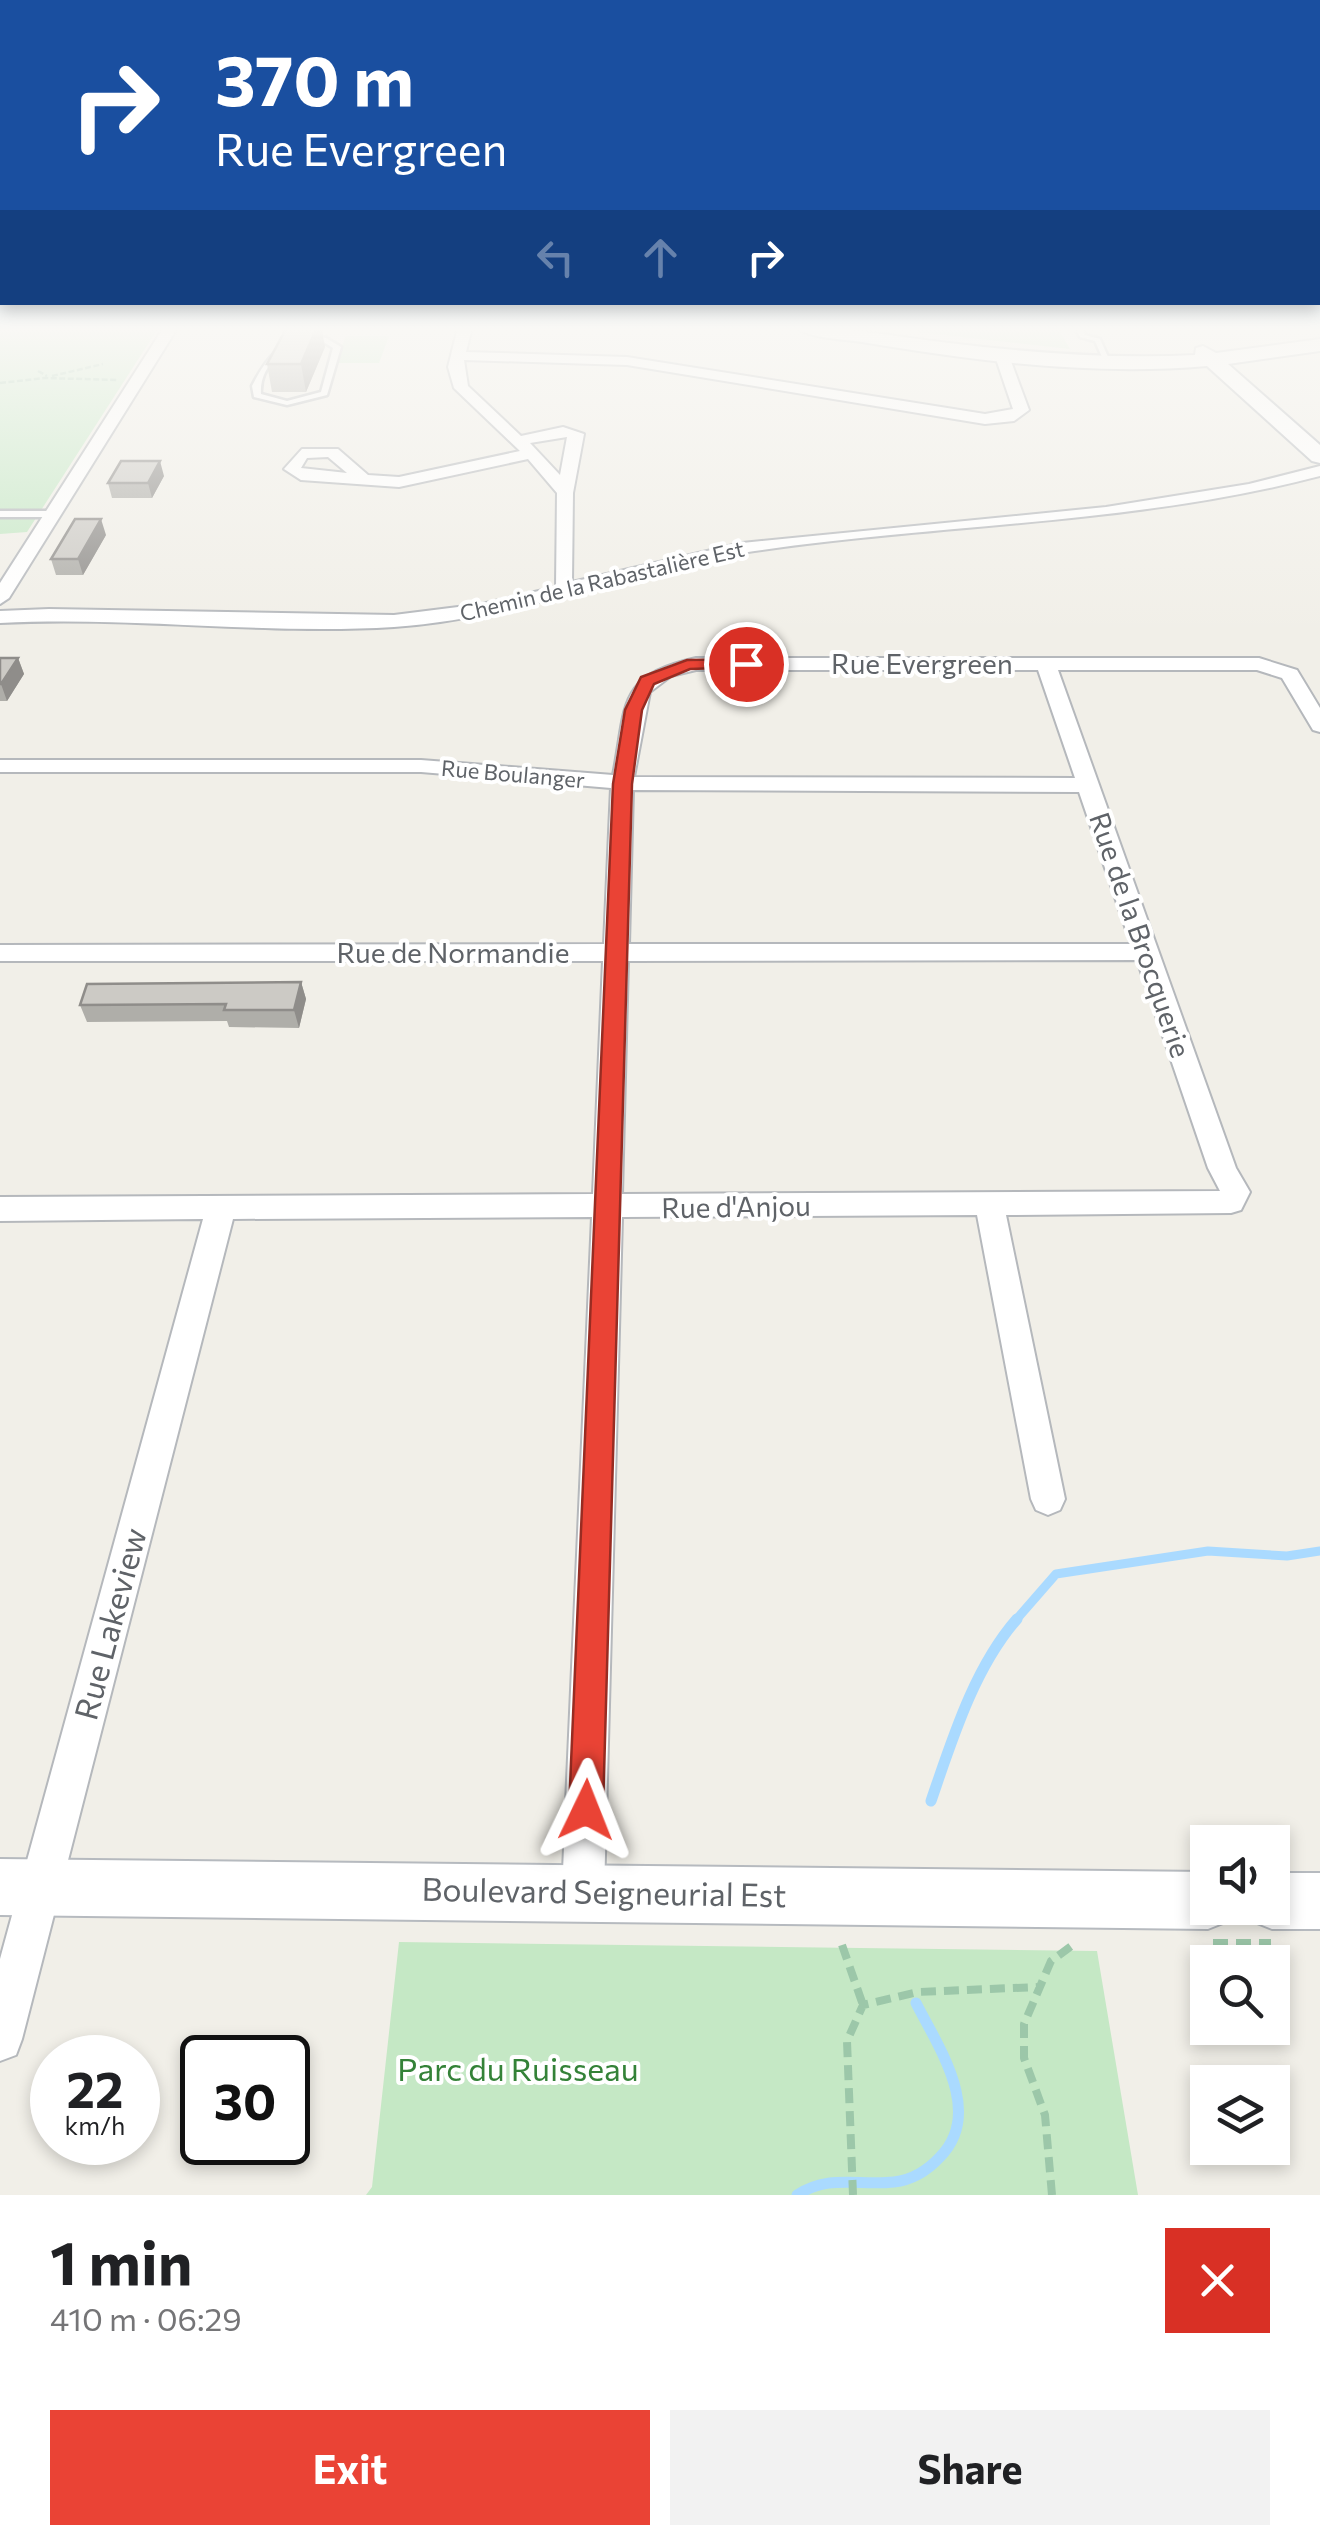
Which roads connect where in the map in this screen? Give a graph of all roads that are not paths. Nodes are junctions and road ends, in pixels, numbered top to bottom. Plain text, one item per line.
1 (106, 429) edge
2 (505, 429) edge
3 (1290, 429) edge
4 (525, 447) junction
5 (1320, 456) edge
6 (1320, 472) edge
7 (362, 478) dead end
8 (565, 493) junction
9 (0, 514) edge
10 (53, 514) junction
11 (567, 590) junction
12 (0, 598) edge
13 (0, 616) edge
14 (1046, 665) junction
15 (1320, 726) edge
16 (0, 766) edge
17 (622, 784) junction
18 (1087, 784) junction
19 (1145, 952) junction
20 (0, 953) edge
21 (615, 953) junction
22 (1231, 1202) joint
23 (989, 1203) junction
24 (0, 1209) edge
25 (221, 1209) junction
26 (606, 1209) junction
27 (1048, 1499) dead end
28 (20, 1886) edge
29 (583, 1893) junction
30 (1320, 1901) edge
31 (1290, 1916) edge
32 (1190, 1921) edge
33 (0, 2039) edge

1 - 10 street
2 - 4 street
3 - 5 street
4 - 7 street
4 - 8 street
4 - 8 street
6 - 11 street, Chemin de la Rabastalière Est
8 - 11 street
9 - 10 lane
10 - 12 street
11 - 13 street, Chemin de la Rabastalière Est
14 - 15 street, Rue Evergreen
14 - 17 street, Rue Evergreen
14 - 18 street, Rue de la Brocquerie
16 - 17 street, Rue Boulanger
17 - 18 street, Rue Boulanger
17 - 21 street, Rue Evergreen
18 - 19 street, Rue de la Brocquerie
19 - 21 street, Rue de Normandie
19 - 22 street, Rue de la Brocquerie
20 - 21 street, Rue de Normandie
21 - 26 street, Rue Evergreen
22 - 23 street, Rue d'Anjou
23 - 26 street, Rue d'Anjou
23 - 27 street
24 - 25 street, Rue d'Anjou
25 - 26 street, Rue d'Anjou
25 - 28 street, Rue Lakeview
26 - 29 street, Rue Evergreen
28 - 29 street, Boulevard Seigneurial Est
28 - 33 street, Rue Lakeview
29 - 32 street, Boulevard Seigneurial Est
30 - 31 street

